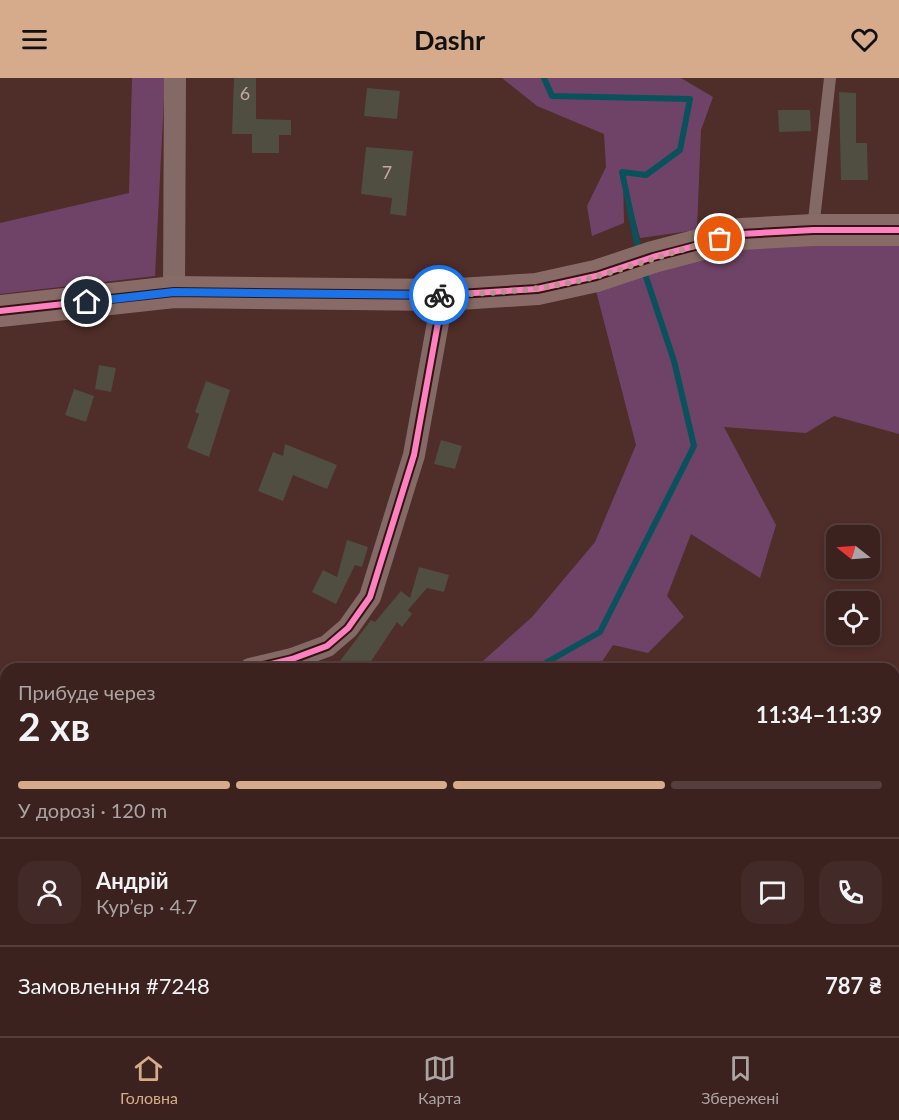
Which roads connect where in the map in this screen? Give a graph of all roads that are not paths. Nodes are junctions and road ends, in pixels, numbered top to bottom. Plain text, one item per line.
1 (175, 78) edge
2 (830, 78) edge
3 (813, 230) junction
4 (899, 230) edge
5 (174, 292) junction
6 (443, 295) junction
7 (0, 311) edge
8 (278, 663) edge

1 - 5 street
2 - 3 lane
3 - 4 street
3 - 6 street
5 - 6 street
5 - 7 street
6 - 8 street

